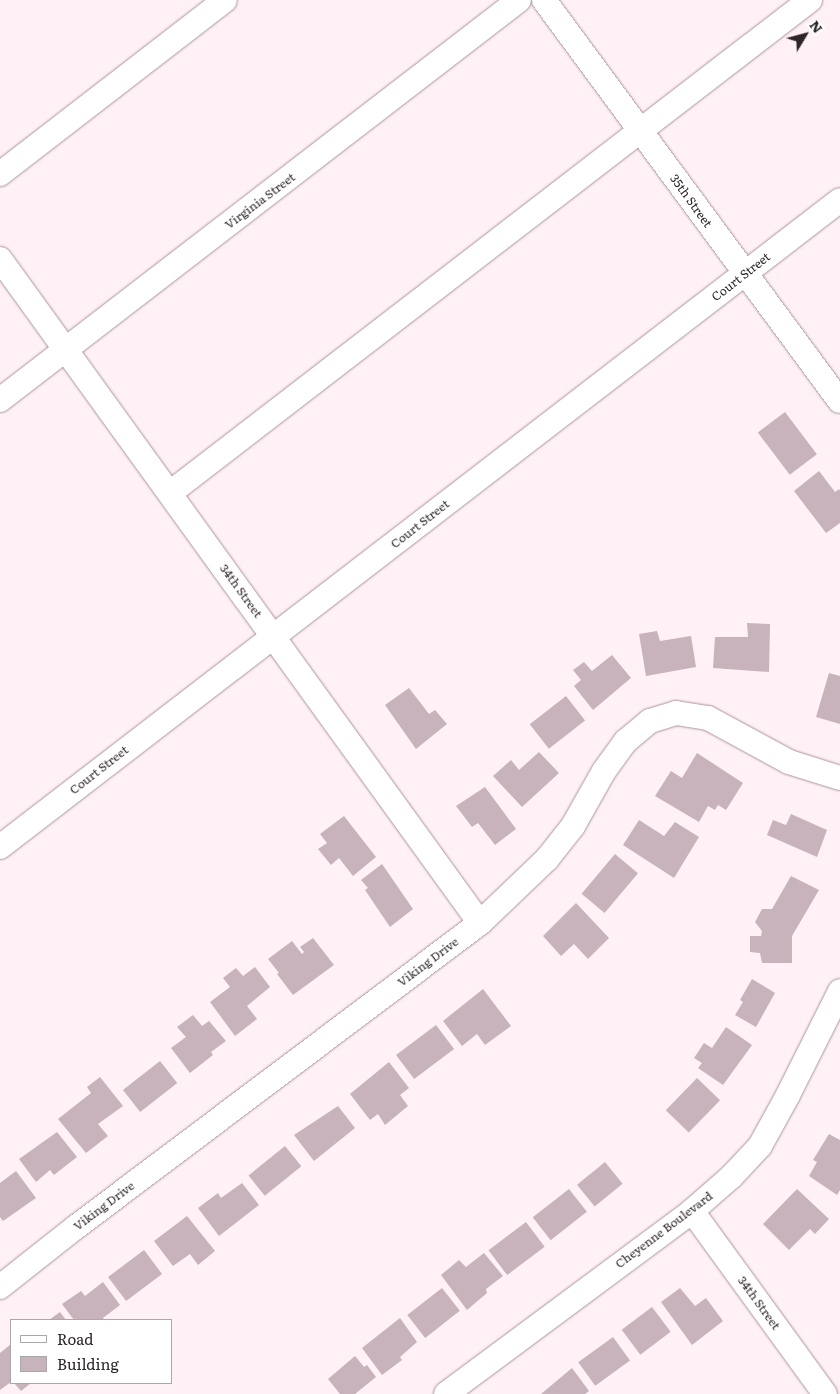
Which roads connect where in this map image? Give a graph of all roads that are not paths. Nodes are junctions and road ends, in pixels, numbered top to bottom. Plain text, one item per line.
1 (225, 0) edge
2 (519, 0) edge
3 (544, 0) edge
4 (810, 0) edge
5 (639, 131) junction
6 (0, 174) edge
7 (840, 200) edge
8 (0, 259) edge
9 (745, 274) junction
10 (67, 349) junction
11 (0, 400) edge
12 (840, 401) edge
13 (170, 494) junction
14 (274, 636) junction
15 (840, 778) edge
16 (0, 847) edge
17 (480, 923) junction
18 (840, 991) edge
19 (692, 1211) junction
20 (0, 1287) edge
21 (446, 1394) edge
22 (825, 1394) edge

1 - 6 street
2 - 10 street, Virginia Street
3 - 5 street, 35th Street
4 - 5 street
5 - 9 street, 35th Street
5 - 13 street
7 - 9 street, Court Street
8 - 10 street, 34th Street
9 - 12 street, 35th Street
9 - 14 street, Court Street
10 - 11 street, Virginia Street
10 - 13 street, 34th Street
13 - 14 street, 34th Street
14 - 16 street, Court Street
14 - 17 street, 34th Street
15 - 17 street, Viking Drive
17 - 20 street, Viking Drive
18 - 19 street, Cheyenne Boulevard
19 - 21 street, Cheyenne Boulevard
19 - 22 street, 34th Street

